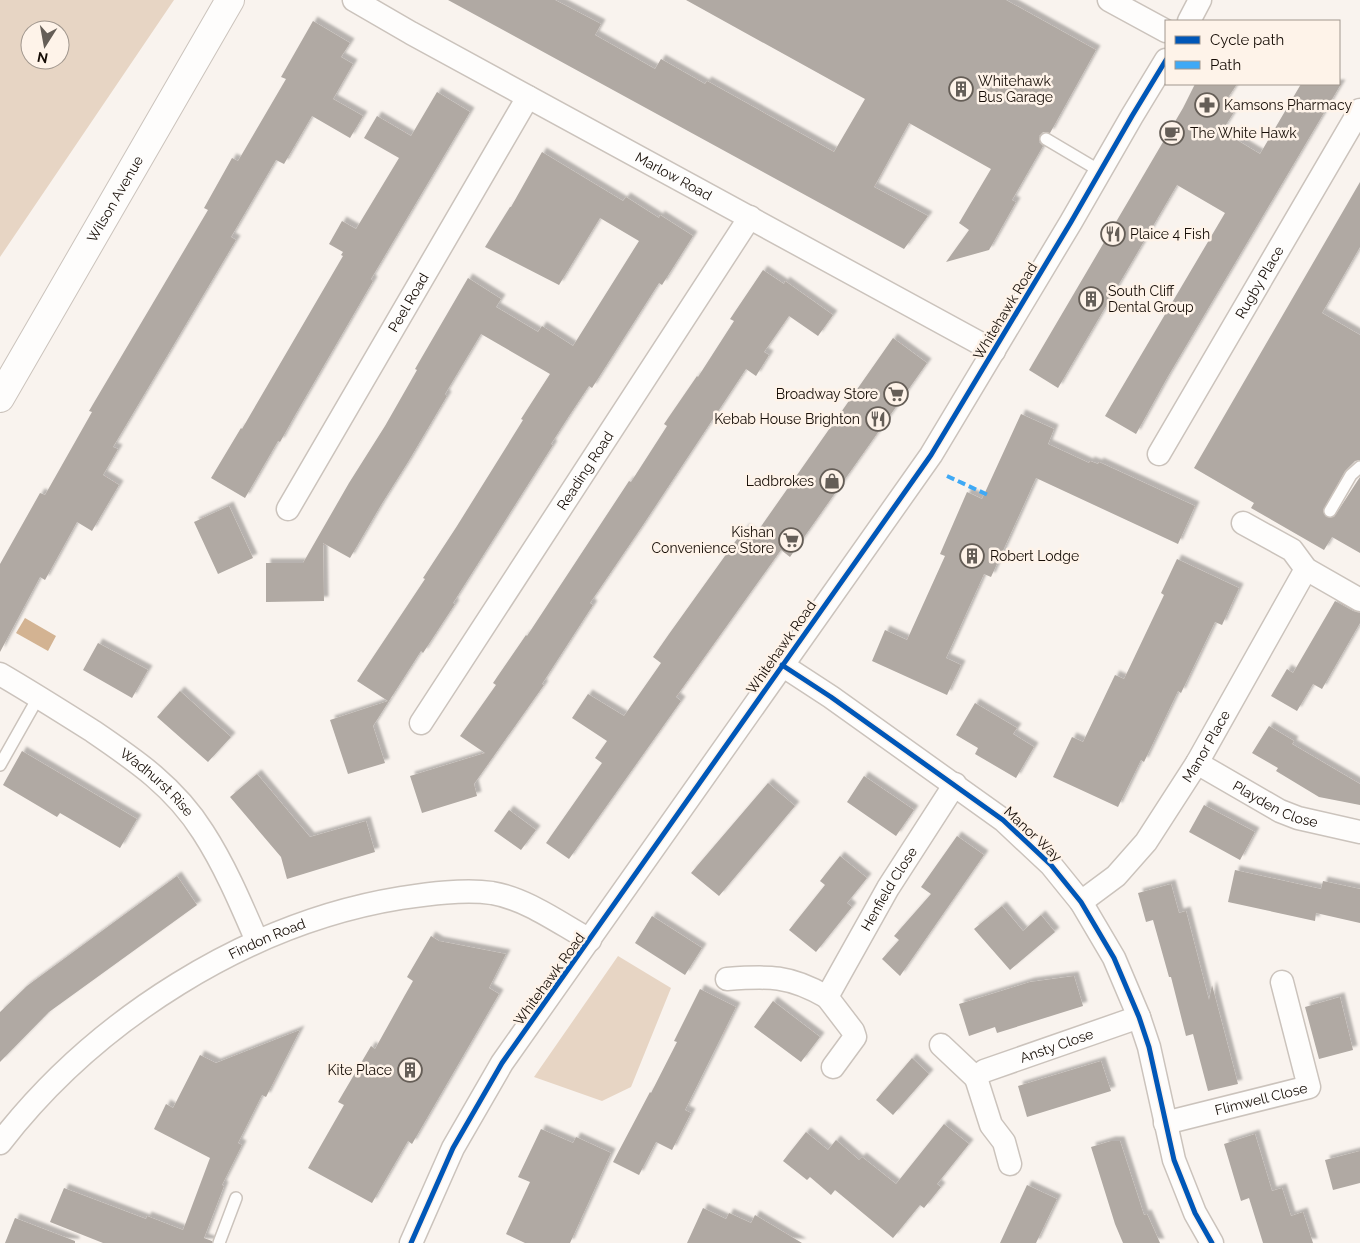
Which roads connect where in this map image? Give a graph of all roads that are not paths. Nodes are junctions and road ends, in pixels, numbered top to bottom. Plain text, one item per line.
1 (230, 0) edge
2 (354, 0) edge
3 (1109, 0) edge
4 (1200, 0) edge
5 (1190, 20) edge
6 (1165, 30) edge
7 (1165, 62) edge
8 (528, 97) junction
9 (1360, 110) edge
10 (1046, 139) dead end
11 (1100, 171) junction
12 (750, 217) junction
13 (994, 351) junction
14 (0, 398) edge
15 (1159, 454) dead end
16 (1360, 467) edge
17 (288, 509) dead end
18 (1330, 511) dead end
19 (1243, 523) dead end
20 (1306, 569) junction
21 (1360, 600) edge
22 (782, 665) junction
23 (0, 674) edge
24 (39, 696) junction
25 (421, 723) dead end
26 (1196, 763) junction
27 (0, 765) edge
28 (955, 784) junction
29 (1360, 832) edge
30 (1081, 902) junction
31 (590, 940) junction
32 (257, 941) junction
33 (726, 980) dead end
34 (1282, 982) dead end
35 (827, 997) junction
36 (1139, 1017) junction
37 (941, 1045) dead end
38 (833, 1067) dead end
39 (976, 1078) junction
40 (1165, 1123) junction
41 (0, 1143) edge
42 (1010, 1164) dead end
43 (236, 1198) dead end
44 (219, 1243) edge
45 (411, 1243) edge
46 (1212, 1243) edge

1 - 14 street, Wilson Avenue
2 - 8 street, Marlow Road
3 - 6 street
4 - 5 street
7 - 11 street, Whitehawk Road
8 - 12 street, Marlow Road
8 - 17 street, Peel Road
9 - 15 street, Rugby Place
10 - 11 lane
11 - 13 street, Whitehawk Road
12 - 13 street, Marlow Road
12 - 25 street, Reading Road
13 - 22 street, Whitehawk Road
16 - 18 lane
19 - 20 street
20 - 21 street
20 - 26 street, Manor Place
22 - 28 street, Manor Way
22 - 31 street, Whitehawk Road
23 - 24 street, Wadhurst Rise
24 - 27 lane
24 - 32 street, Wadhurst Rise
26 - 29 street, Playden Close
26 - 30 street, Manor Place
28 - 30 street, Manor Way
28 - 35 street, Henfield Close
30 - 36 street, Manor Way
31 - 32 street, Findon Road
31 - 45 street, Whitehawk Road
32 - 41 street, Findon Road
33 - 35 street
34 - 40 street, Flimwell Close
35 - 38 street
36 - 39 street, Ansty Close
36 - 40 street, Manor Way
37 - 39 street
39 - 42 street
40 - 46 street, Manor Way
43 - 44 lane

